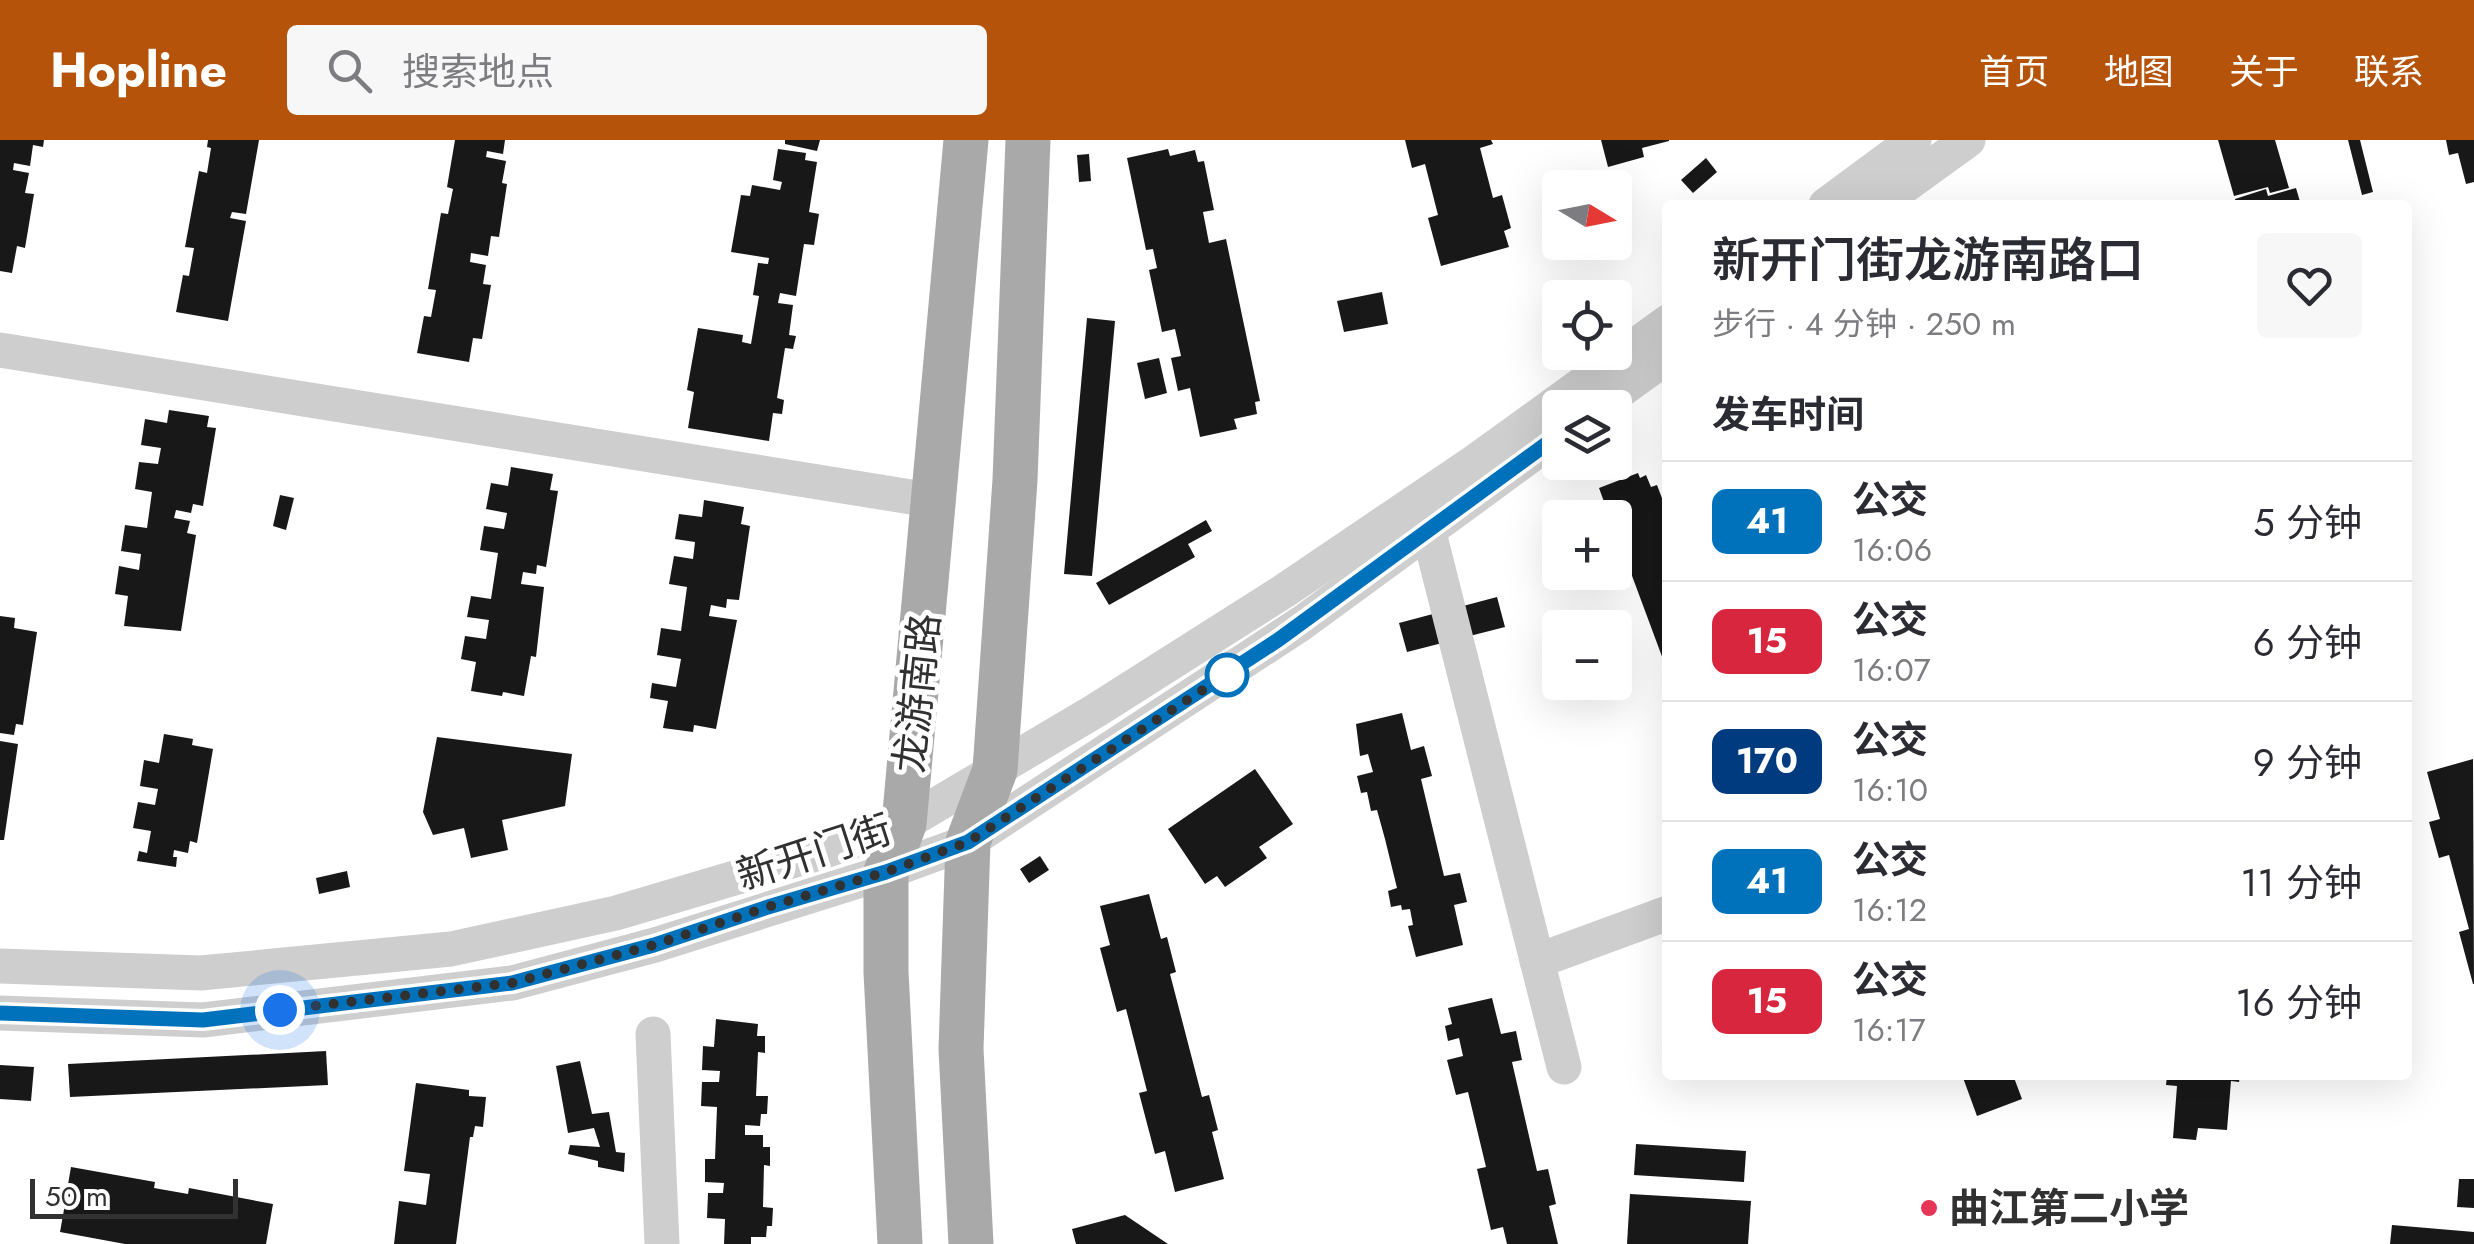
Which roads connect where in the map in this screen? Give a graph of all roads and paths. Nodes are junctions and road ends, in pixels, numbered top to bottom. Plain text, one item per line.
1 (966, 140) edge
2 (1028, 140) edge
3 (1914, 140) edge
4 (1968, 140) edge
5 (1833, 200) edge
6 (1885, 200) edge
7 (1662, 326) edge
8 (0, 350) edge
9 (1662, 360) edge
10 (1621, 390) edge
11 (1542, 447) edge
12 (936, 501) junction
13 (1428, 529) junction
14 (994, 770) junction
15 (904, 824) junction
16 (968, 842) junction
17 (886, 872) junction
18 (1662, 914) edge
19 (1537, 960) junction
20 (0, 966) edge
21 (0, 1013) edge
22 (653, 1034) dead end
23 (1564, 1067) dead end
24 (662, 1244) edge
25 (900, 1244) edge
26 (971, 1244) edge

1 - 12 main road, 龙游南路
2 - 14 main road, 龙游南路
3 - 5 street
4 - 6 street
7 - 14 street, 新开门街
8 - 12 street
9 - 10 street
11 - 13 street, 新开门街
12 - 15 main road, 龙游南路
13 - 16 street, 新开门街
13 - 19 street
14 - 15 street, 新开门街
14 - 16 main road, 龙游南路
15 - 17 main road, 龙游南路
15 - 20 street, 新开门街
16 - 17 street, 新开门街
16 - 26 main road, 龙游南路
17 - 21 street, 新开门街
17 - 25 main road, 龙游南路
18 - 19 street
19 - 23 street
22 - 24 street

